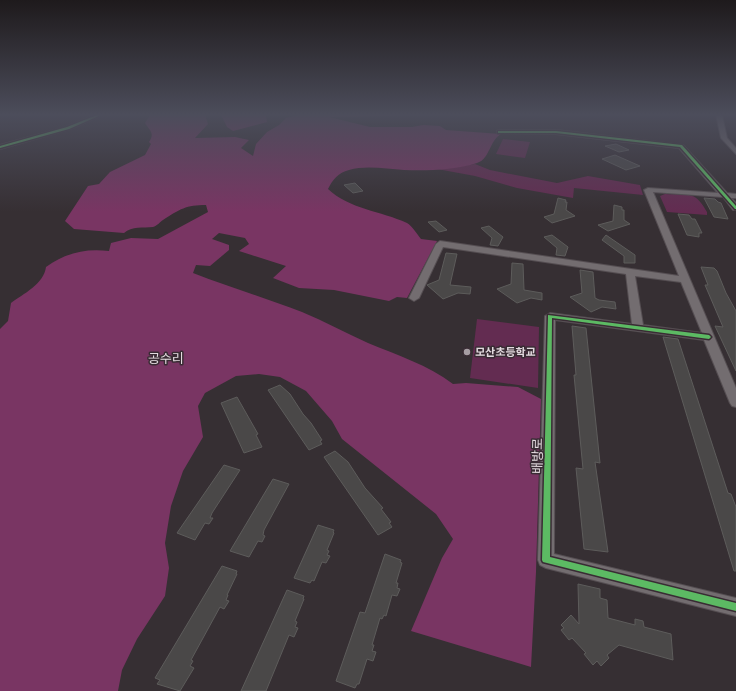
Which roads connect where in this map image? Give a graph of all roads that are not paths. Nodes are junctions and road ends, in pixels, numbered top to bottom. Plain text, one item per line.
1 (682, 147) edge
2 (724, 195) junction
3 (736, 196) edge
4 (736, 208) edge
5 (630, 272) junction
6 (685, 280) junction
7 (414, 298) dead end
8 (638, 327) junction
9 (709, 338) junction
10 (731, 379) edge
11 (736, 403) edge
12 (736, 607) edge

1 - 2 street
2 - 3 street
2 - 4 street
2 - 6 street
5 - 6 street
5 - 7 street
5 - 8 street
6 - 9 street
8 - 9 street, 배방로
8 - 12 street, 배방로
9 - 10 street
10 - 11 street

